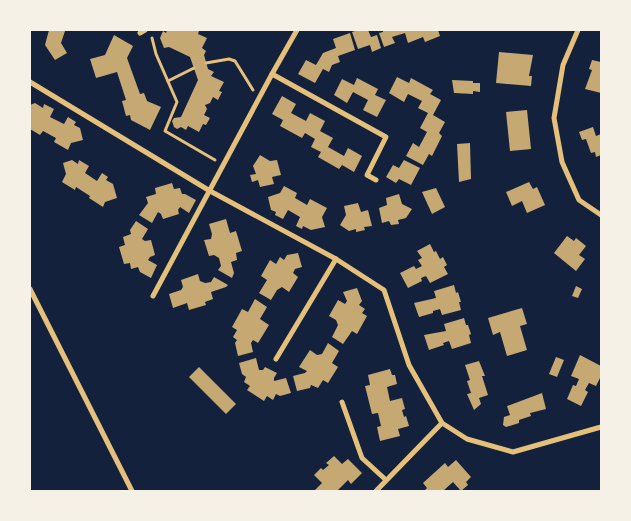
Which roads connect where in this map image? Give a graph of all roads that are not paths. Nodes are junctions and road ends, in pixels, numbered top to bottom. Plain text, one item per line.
1 (297, 30) edge
2 (578, 30) edge
3 (272, 74) junction
4 (30, 82) edge
5 (376, 180) dead end
6 (210, 190) junction
7 (601, 215) edge
8 (336, 259) junction
9 (30, 290) edge
10 (153, 296) dead end
11 (276, 359) dead end
12 (342, 402) dead end
13 (442, 423) junction
14 (601, 427) edge
15 (386, 480) junction
16 (132, 491) edge
17 (376, 491) edge

1 - 3 street
2 - 7 street
3 - 5 street
3 - 6 street
4 - 6 street
6 - 8 street
6 - 10 street
8 - 11 street
8 - 13 street
9 - 16 street
12 - 15 street
13 - 14 street
13 - 15 street
15 - 17 street

